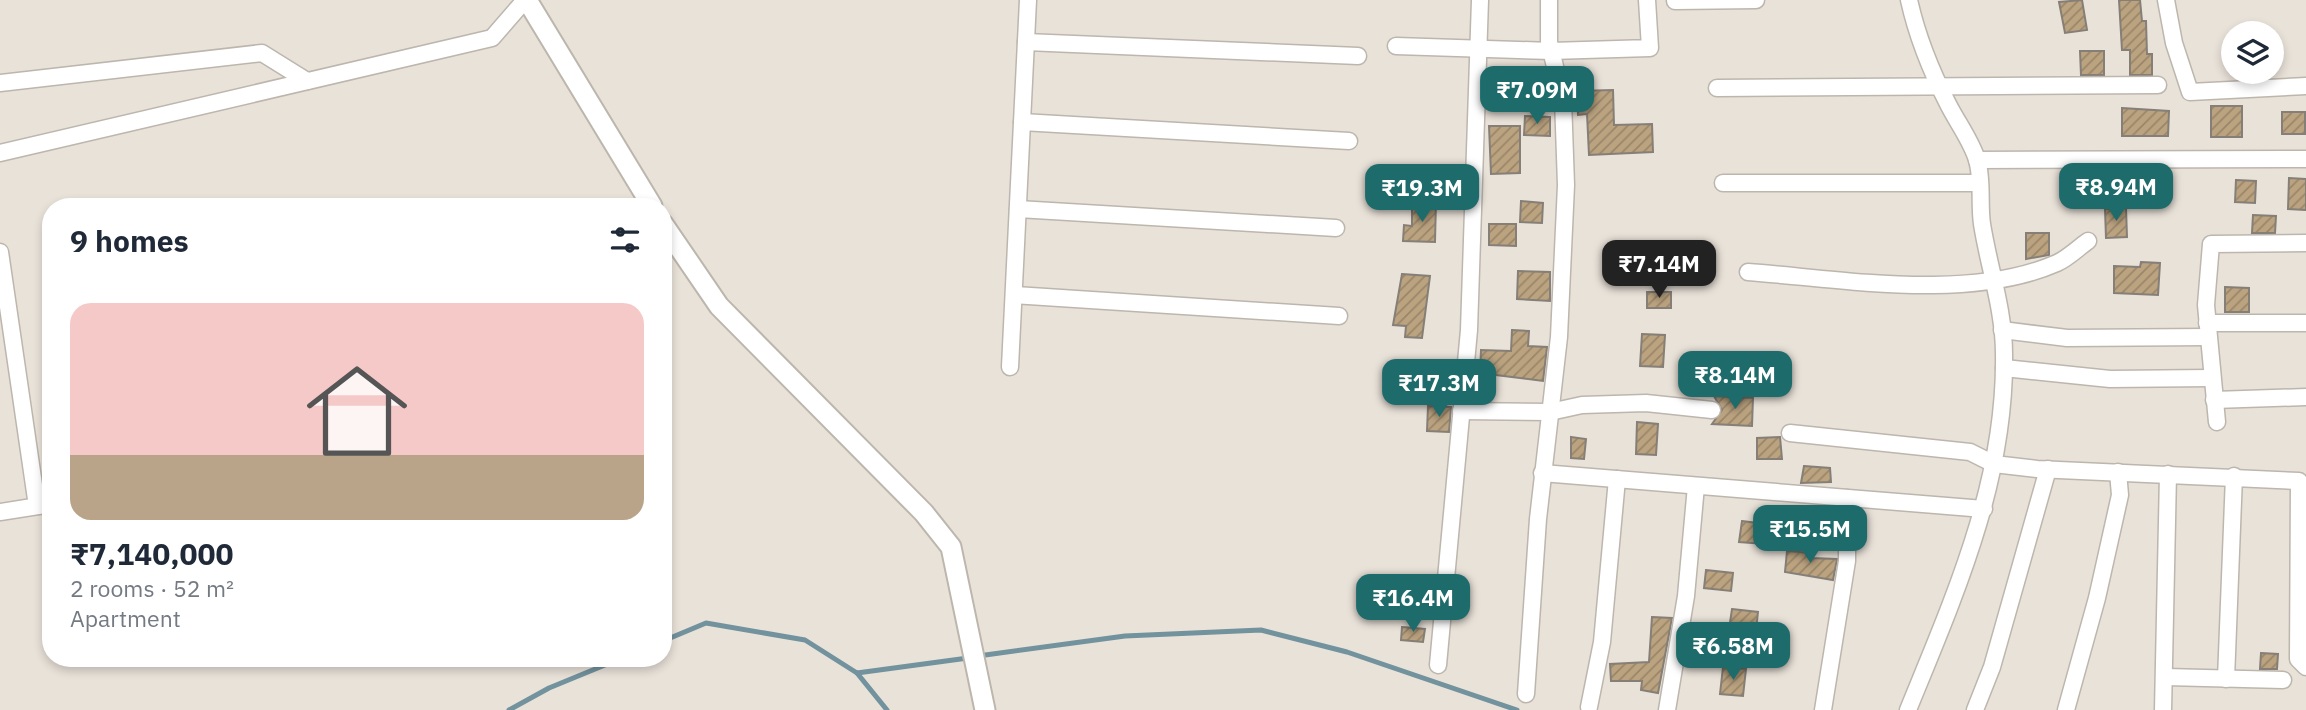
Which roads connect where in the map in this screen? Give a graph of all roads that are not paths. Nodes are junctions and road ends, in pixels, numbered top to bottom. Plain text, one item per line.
1 (526, 0) edge
2 (1028, 0) edge
3 (1480, 0) edge
4 (1549, 0) edge
5 (1647, 0) edge
6 (1756, 0) edge
7 (1909, 0) edge
8 (2166, 0) edge
9 (1675, 1) edge
10 (1026, 42) junction
11 (1396, 46) dead end
12 (1479, 49) junction
13 (1551, 51) junction
14 (1358, 56) dead end
15 (307, 81) junction
16 (0, 83) edge
17 (1938, 85) junction
18 (2158, 85) dead end
19 (2306, 86) edge
20 (1717, 88) dead end
21 (1022, 122) junction
22 (1349, 141) dead end
23 (0, 153) edge
24 (2306, 159) edge
25 (1977, 160) junction
26 (1723, 183) dead end
27 (1979, 183) junction
28 (647, 198) edge
29 (1018, 209) junction
30 (1336, 228) dead end
31 (672, 237) edge
32 (2088, 242) dead end
33 (2306, 243) edge
34 (0, 252) edge
35 (1748, 272) dead end
36 (1996, 279) junction
37 (1014, 295) junction
38 (1339, 316) dead end
39 (2306, 323) edge
40 (2208, 330) junction
41 (2002, 331) junction
42 (1010, 368) dead end
43 (2004, 368) junction
44 (2211, 378) junction
45 (2306, 397) edge
46 (2214, 400) junction
47 (1712, 410) dead end
48 (1461, 411) junction
49 (1550, 412) junction
50 (2217, 422) dead end
51 (1790, 433) dead end
52 (1994, 464) junction
53 (2048, 469) junction
54 (2118, 472) junction
55 (1542, 473) junction
56 (2168, 474) junction
57 (2234, 476) junction
58 (1616, 479) junction
59 (1696, 486) junction
60 (42, 494) edge
61 (1847, 498) junction
62 (42, 505) edge
63 (1984, 509) junction
64 (0, 512) edge
65 (1438, 666) dead end
66 (2306, 667) edge
67 (2166, 677) junction
68 (2227, 679) junction
69 (2283, 680) dead end
70 (1526, 694) dead end
71 (1589, 706) dead end
72 (985, 710) edge
73 (1667, 710) edge
74 (1823, 710) edge
75 (1908, 710) edge
76 (1975, 710) edge
77 (2066, 710) edge
78 (2164, 710) edge

1 - 15 street
1 - 28 street
2 - 10 street
3 - 12 street
4 - 13 street
5 - 13 street
6 - 9 street
7 - 17 street
8 - 19 street
10 - 14 street
10 - 21 street
11 - 12 street
12 - 13 street
12 - 48 street
13 - 49 street
15 - 16 street
15 - 23 street
17 - 18 street
17 - 20 street
17 - 25 street
21 - 22 street
21 - 29 street
24 - 25 street
25 - 27 street
26 - 27 street
27 - 36 street
29 - 30 street
29 - 37 street
31 - 72 street
32 - 36 street
33 - 40 street
34 - 60 street
35 - 36 street
36 - 41 street
37 - 38 street
37 - 42 street
39 - 40 street
40 - 41 street
40 - 44 street
41 - 43 street
43 - 44 street
43 - 52 street
44 - 46 street
45 - 46 street
46 - 50 street
47 - 49 street
48 - 49 street
48 - 65 street
49 - 55 street
51 - 52 street
52 - 53 street
52 - 63 street
53 - 54 street
53 - 76 street
54 - 56 street
54 - 77 street
55 - 58 street
55 - 70 street
56 - 57 street
56 - 67 street
57 - 66 street
57 - 68 street
58 - 59 street
58 - 71 street
59 - 61 street
59 - 73 street
61 - 63 street
61 - 74 street
62 - 64 street
63 - 75 street
67 - 68 street
67 - 78 street
68 - 69 street

